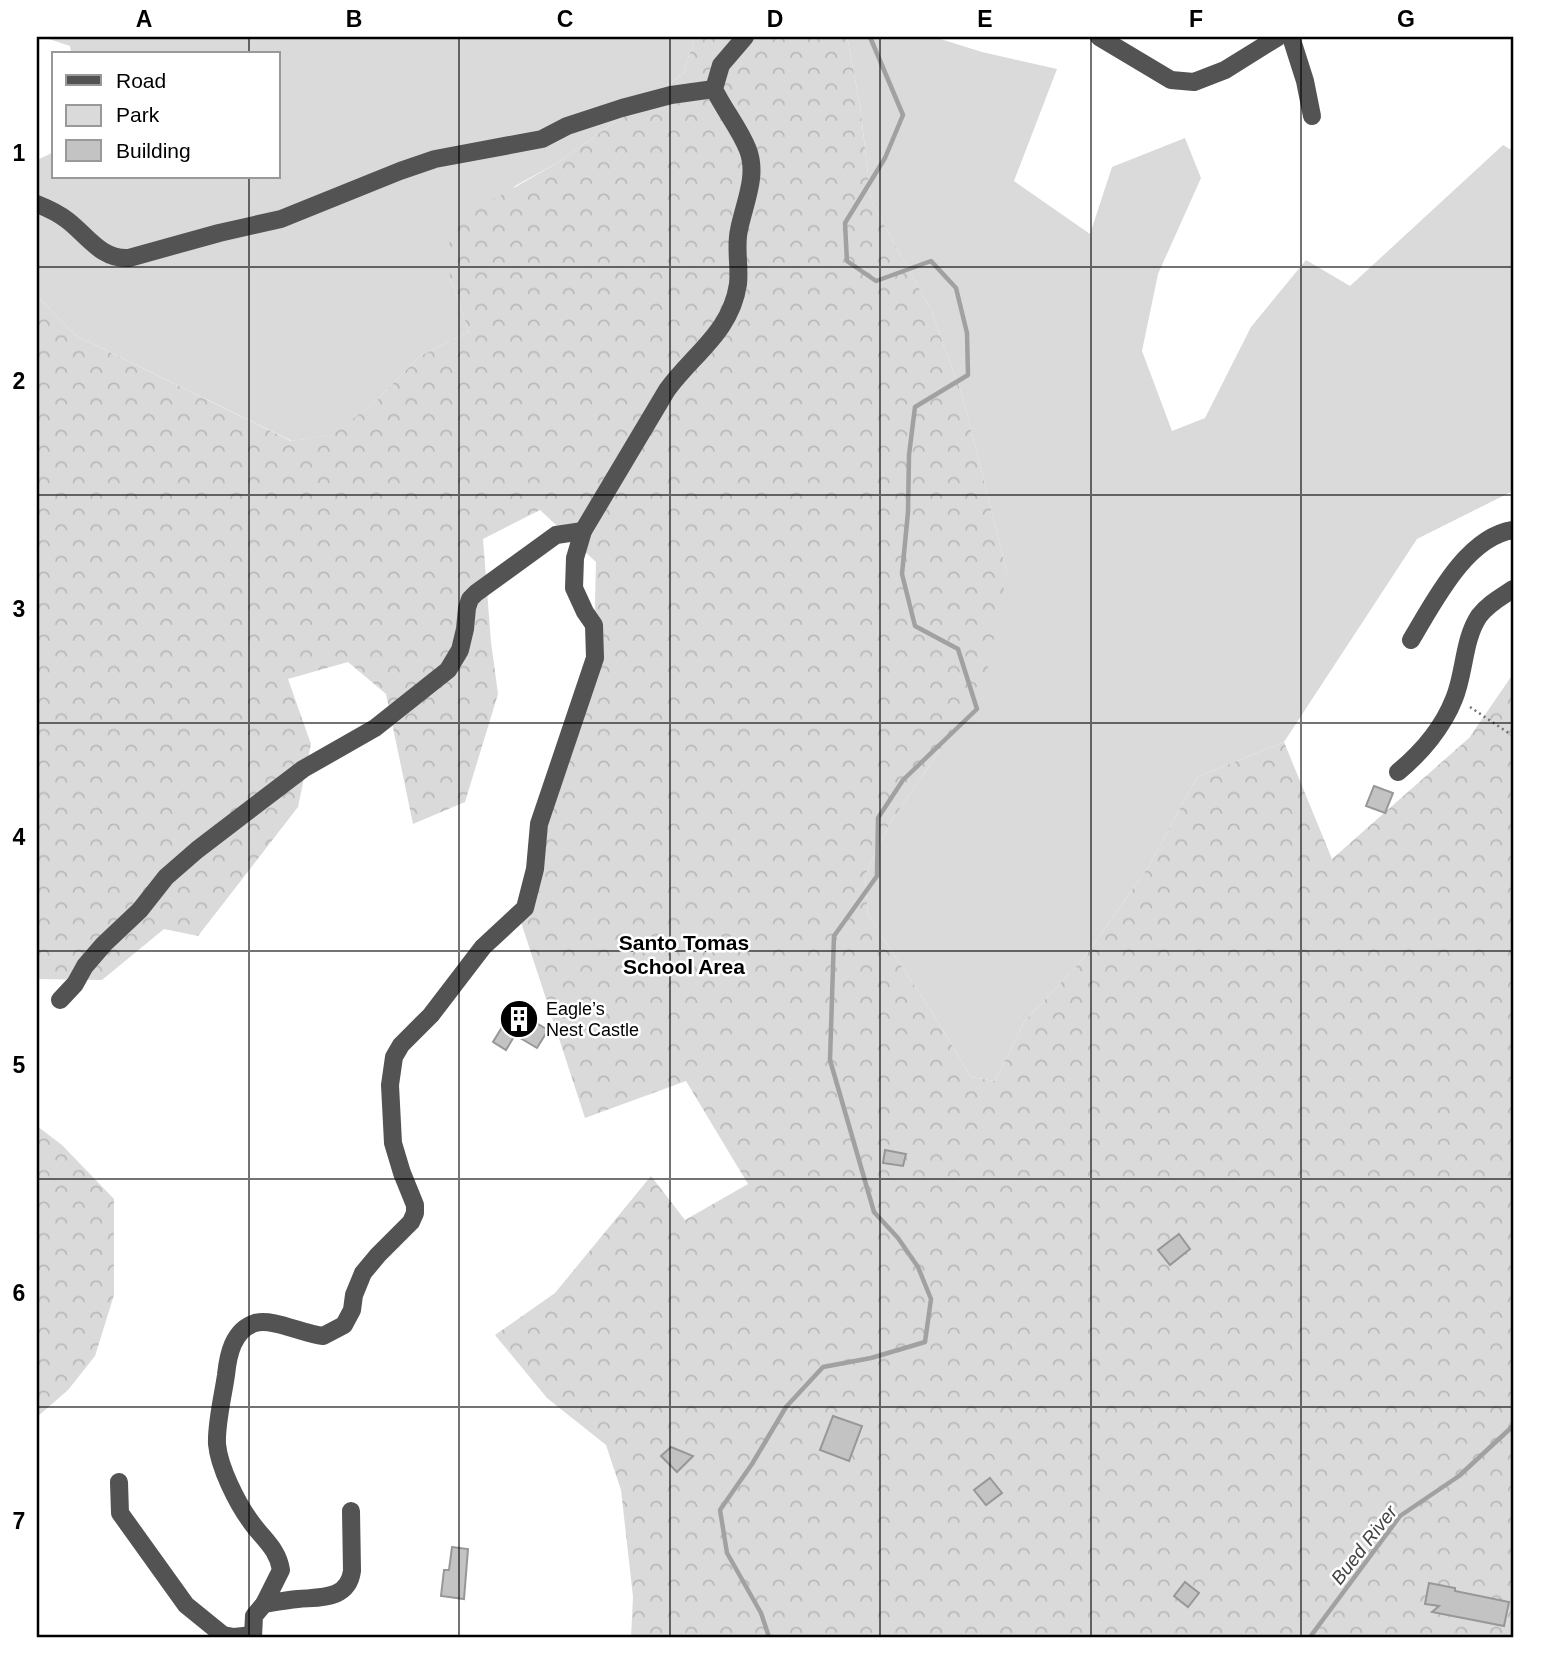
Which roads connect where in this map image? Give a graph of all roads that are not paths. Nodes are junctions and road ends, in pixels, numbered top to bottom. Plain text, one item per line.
1 (745, 37) edge
2 (1098, 37) edge
3 (1278, 37) edge
4 (1291, 37) edge
5 (714, 89) junction
6 (1312, 116) dead end
7 (37, 204) edge
8 (1513, 530) edge
9 (583, 531) junction
10 (1513, 589) edge
11 (1411, 640) dead end
12 (1398, 772) dead end
13 (60, 1000) dead end
14 (119, 1482) dead end
15 (351, 1511) dead end
16 (264, 1604) junction
17 (253, 1636) edge

1 - 5 street
2 - 3 street
4 - 6 street
5 - 7 street
5 - 9 street
8 - 11 street
9 - 13 street
9 - 16 street
10 - 12 street
14 - 17 street
15 - 16 street
16 - 17 street

